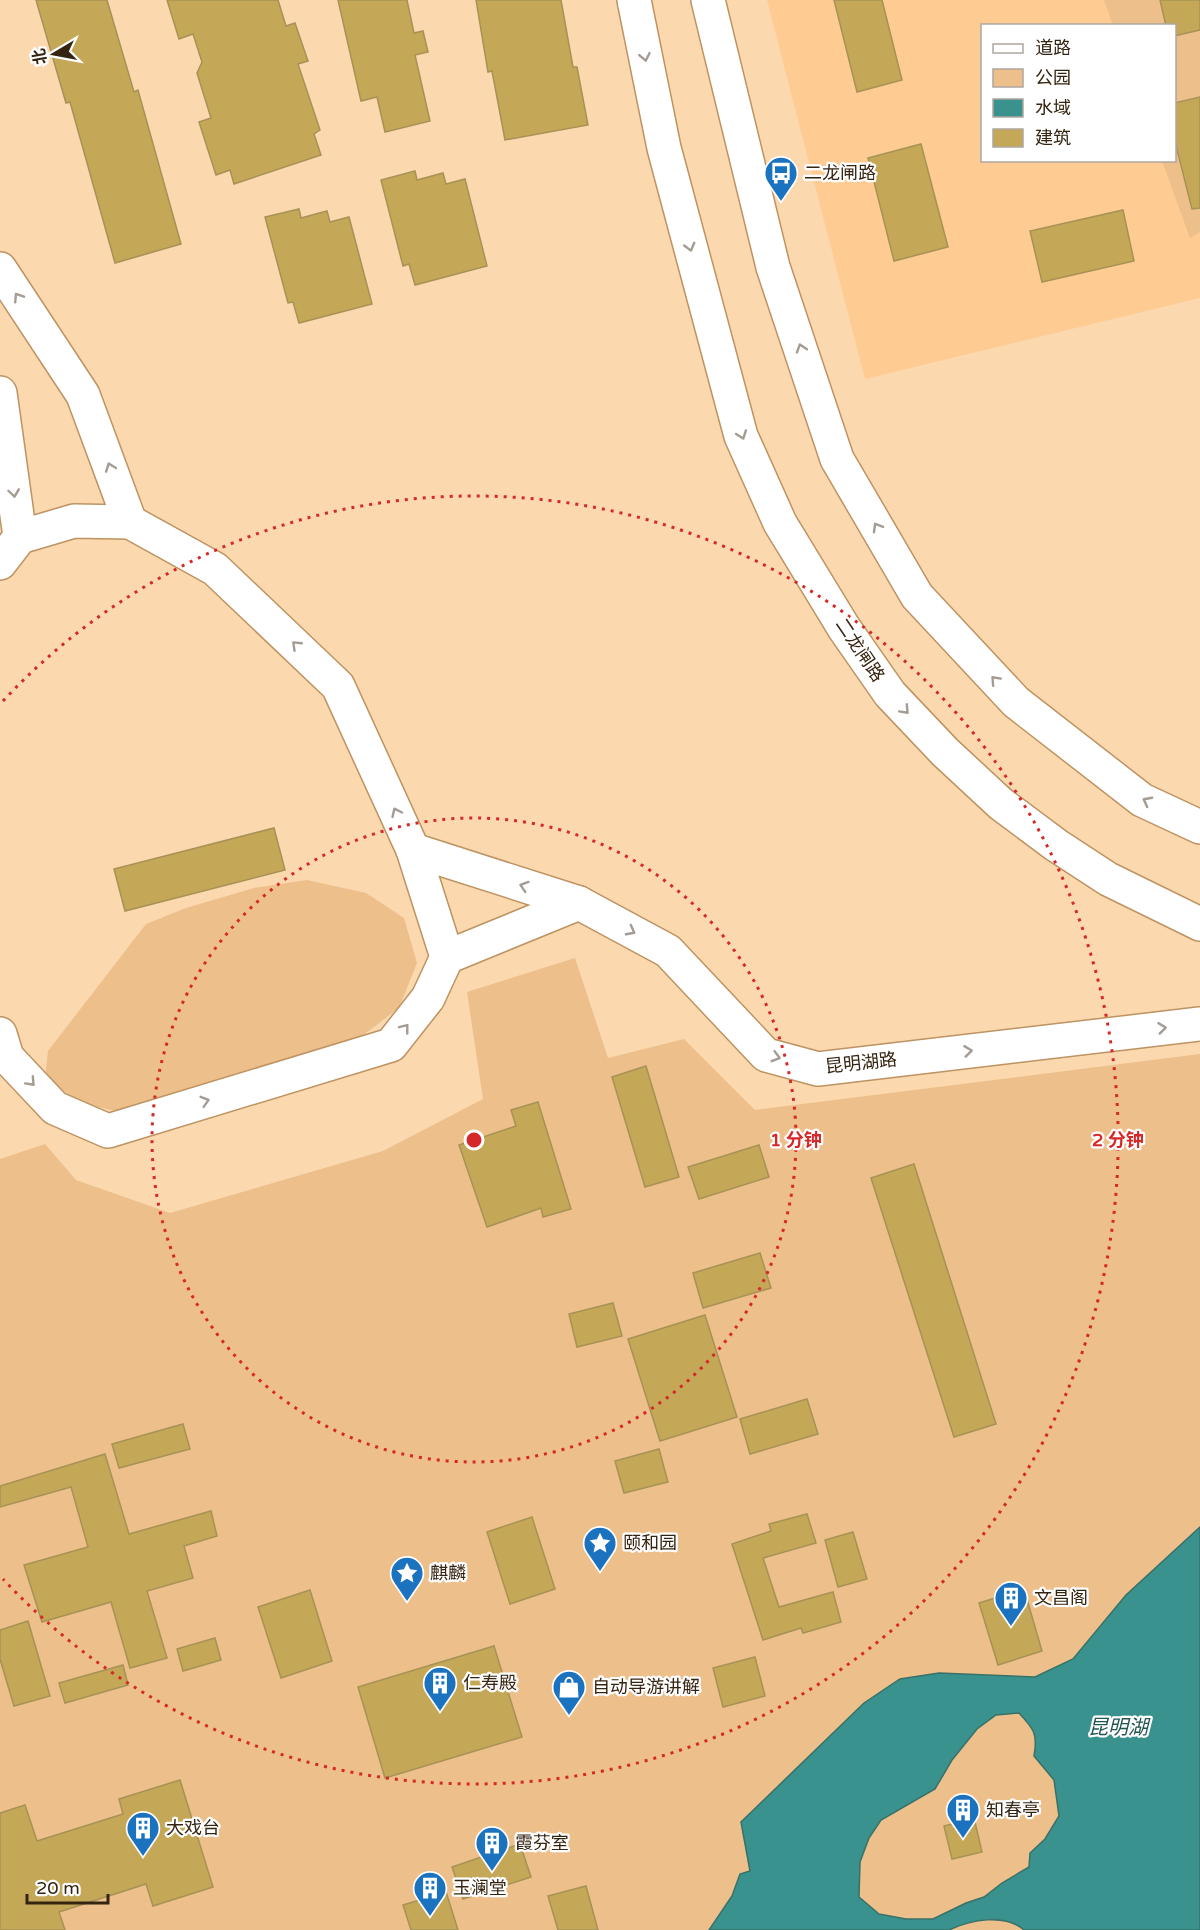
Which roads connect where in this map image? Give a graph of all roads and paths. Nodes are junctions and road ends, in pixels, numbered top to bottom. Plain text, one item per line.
1 (634, 0) edge
2 (708, 0) edge
3 (0, 269) edge
4 (0, 393) edge
5 (130, 522) junction
6 (20, 537) junction
7 (0, 562) edge
8 (1200, 827) edge
9 (413, 850) junction
10 (579, 903) junction
11 (1200, 924) edge
12 (447, 957) junction
13 (1200, 1024) edge
14 (0, 1034) edge

1 -> 11 street, 二龙闸路
8 -> 2 street
5 -> 3 street
4 -> 6 street
5 - 6 street
9 -> 5 street
6 - 7 street
10 -> 9 street, 昆明湖路
9 - 12 street
10 - 12 street
10 -> 13 street, 昆明湖路
14 -> 12 street

